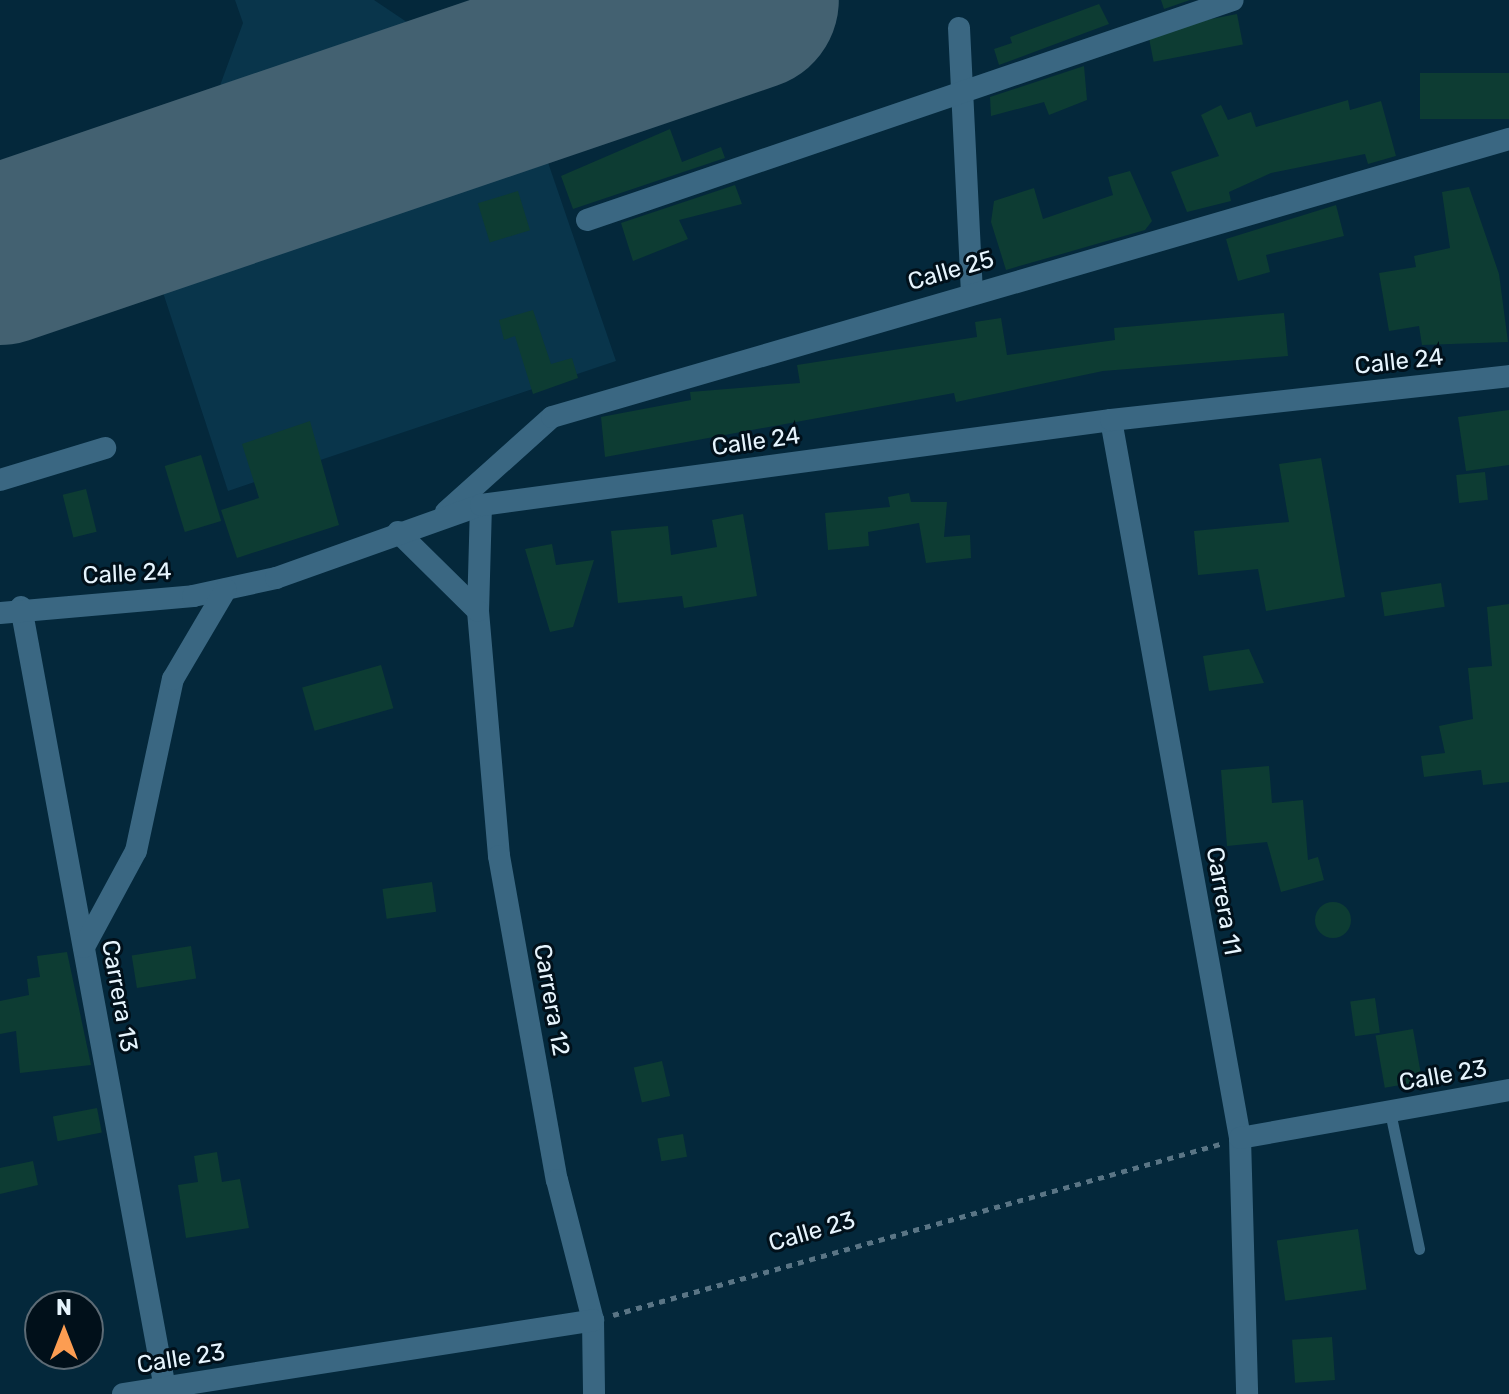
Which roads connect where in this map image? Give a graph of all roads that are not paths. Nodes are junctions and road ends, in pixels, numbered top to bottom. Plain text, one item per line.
1 (1233, 0) edge
2 (959, 28) dead end
3 (961, 93) junction
4 (1509, 139) edge
5 (587, 220) dead end
6 (972, 292) junction
7 (1509, 376) edge
8 (1111, 420) junction
9 (105, 448) dead end
10 (0, 480) edge
11 (481, 505) junction
12 (442, 516) junction
13 (398, 532) junction
14 (226, 589) junction
15 (10, 610) edge
16 (478, 611) junction
17 (84, 947) junction
18 (1509, 1090) edge
19 (1390, 1112) junction
20 (1240, 1138) junction
21 (1419, 1249) dead end
22 (593, 1320) junction
23 (165, 1391) edge
24 (123, 1394) edge
25 (594, 1394) edge
26 (1247, 1394) edge

1 - 3 street
2 - 3 street
3 - 5 street
3 - 6 street
4 - 6 street, Calle 25
6 - 12 street, Calle 25
7 - 8 street, Calle 24
8 - 11 street, Calle 24
8 - 20 street, Carrera 11
9 - 10 street
11 - 12 street, Calle 24
11 - 16 street, Carrera 12
12 - 13 street, Calle 24
13 - 14 street, Calle 24
13 - 16 street
14 - 15 street, Calle 24
14 - 17 street
15 - 17 street, Carrera 13
16 - 22 street, Carrera 12
17 - 23 street, Carrera 13
18 - 19 street, Calle 23
19 - 20 street, Calle 23
19 - 21 lane
20 - 26 street, Carrera 11
22 - 23 street, Calle 23
22 - 25 street, Carrera 12
23 - 24 street, Calle 23

